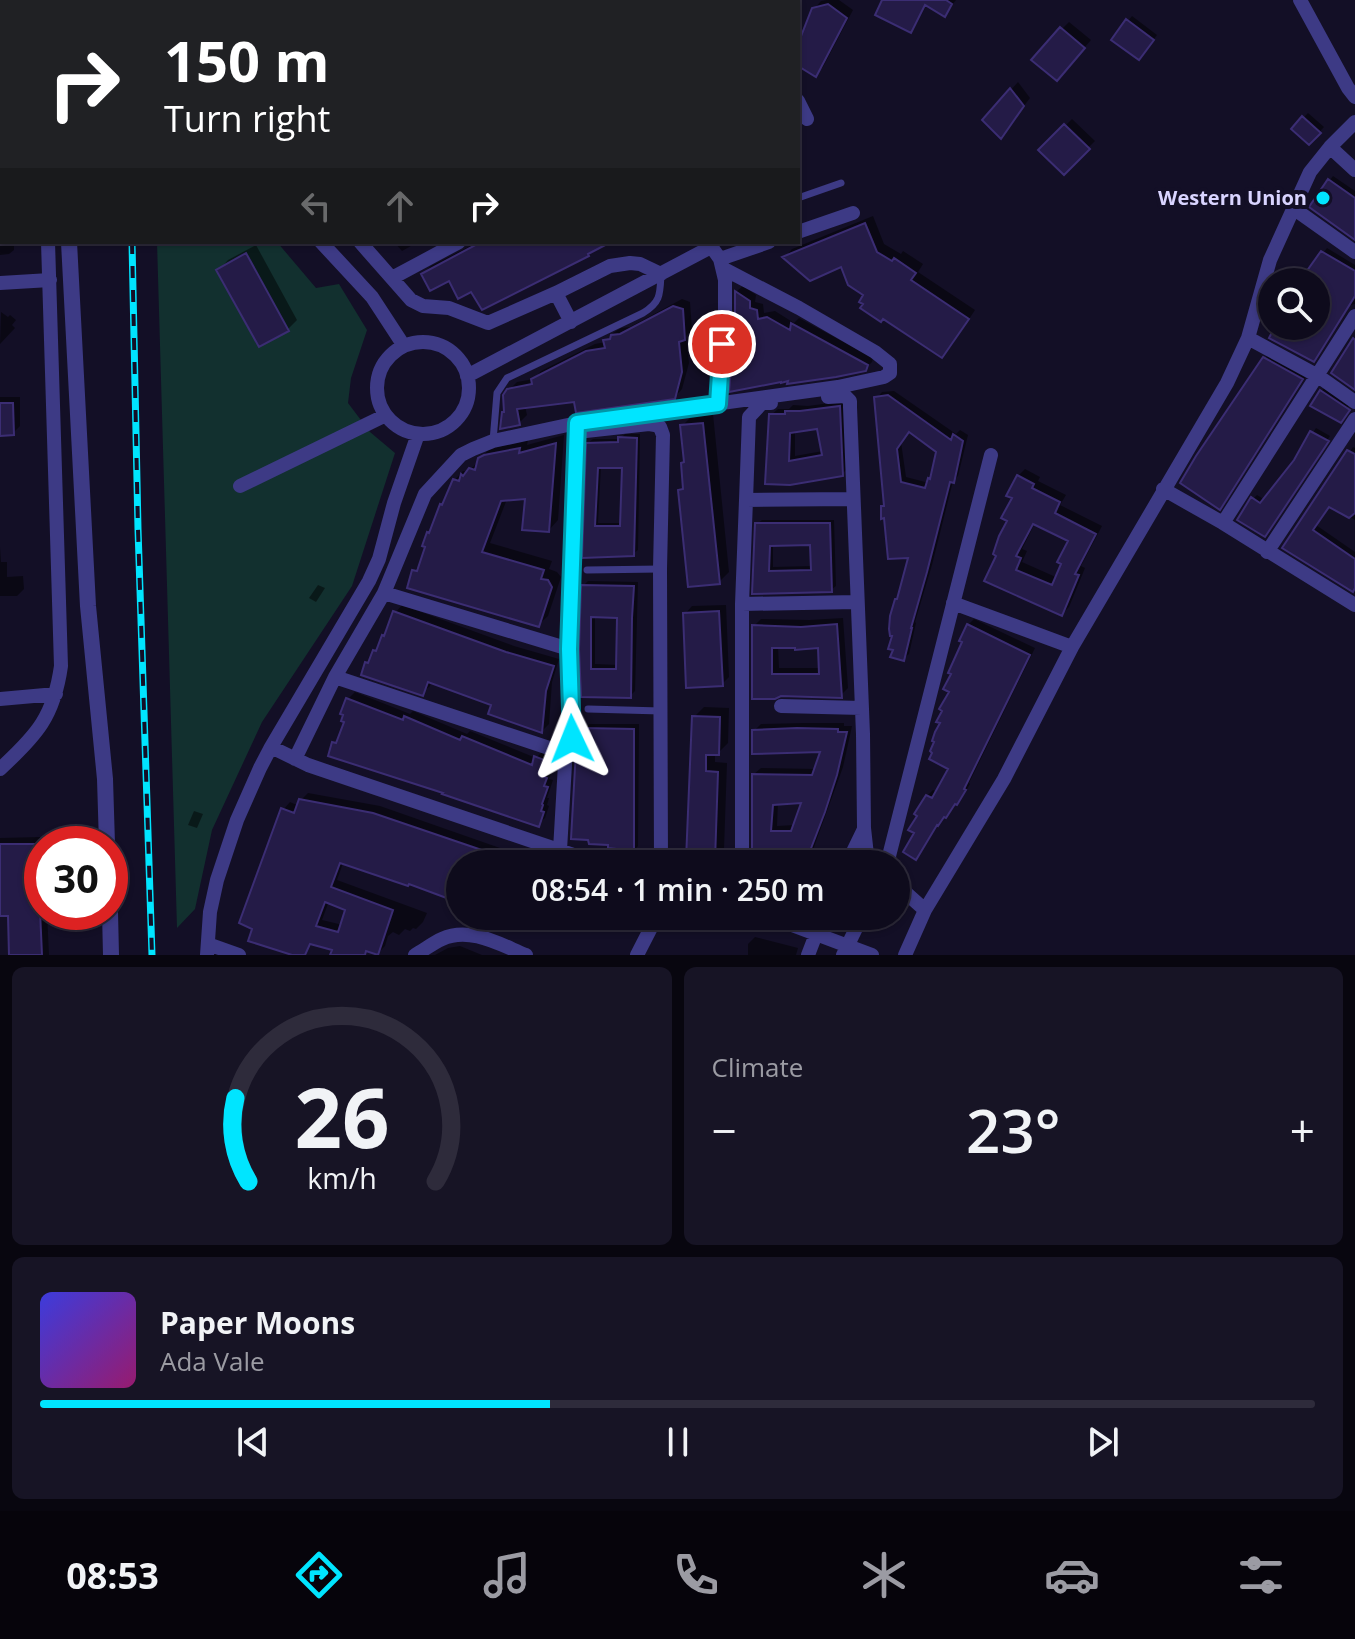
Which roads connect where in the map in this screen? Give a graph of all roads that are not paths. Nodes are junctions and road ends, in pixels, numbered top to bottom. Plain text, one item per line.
1 (1300, 0) edge
2 (1355, 97) edge
3 (800, 105) edge
4 (807, 119) dead end
5 (1355, 122) edge
6 (1330, 147) junction
7 (1355, 170) edge
8 (841, 183) dead end
9 (800, 197) edge
10 (1293, 208) junction
11 (853, 213) dead end
12 (800, 231) edge
13 (48, 244) edge
14 (69, 244) edge
15 (323, 244) edge
16 (362, 244) edge
17 (455, 244) edge
18 (760, 244) edge
19 (1355, 252) edge
20 (716, 254) edge
21 (661, 274) junction
22 (392, 278) junction
23 (50, 280) junction
24 (0, 283) edge
25 (556, 293) junction
26 (1355, 316) edge
27 (571, 322) junction
28 (1248, 338) junction
29 (404, 346) junction
30 (467, 376) junction
31 (1318, 376) junction
32 (1355, 402) edge
33 (718, 404) junction
34 (386, 415) junction
35 (1355, 419) edge
36 (577, 428) junction
37 (418, 434) junction
38 (493, 441) junction
39 (991, 455) dead end
40 (240, 486) dead end
41 (1163, 489) junction
42 (853, 499) junction
43 (746, 500) junction
44 (1223, 523) junction
45 (1267, 552) junction
46 (660, 569) junction
47 (587, 570) dead end
48 (384, 593) junction
49 (857, 602) junction
50 (953, 603) junction
51 (742, 604) junction
52 (1355, 605) edge
53 (1072, 647) junction
54 (569, 649) junction
55 (335, 677) junction
56 (56, 694) junction
57 (0, 699) edge
58 (781, 706) dead end
59 (862, 708) junction
60 (588, 709) dead end
61 (661, 711) junction
62 (271, 747) junction
63 (566, 747) junction
64 (295, 759) junction
65 (0, 769) edge
66 (106, 826) edge
67 (864, 828) junction
68 (560, 850) joint
69 (661, 850) edge
70 (742, 850) edge
71 (854, 850) edge
72 (866, 850) edge
73 (891, 850) edge
74 (910, 897) edge
75 (925, 910) junction
76 (110, 930) edge
77 (650, 930) edge
78 (805, 930) edge
79 (817, 930) edge
80 (855, 930) edge
81 (815, 934) junction
82 (207, 949) edge
83 (845, 950) edge
84 (111, 955) edge
85 (239, 955) edge
86 (415, 955) edge
87 (526, 955) edge
88 (637, 955) edge
89 (808, 955) edge
90 (872, 955) edge
91 (905, 955) edge

1 - 2 street
3 - 4 street
5 - 6 street
6 - 7 street
6 - 10 street
8 - 9 lane
10 - 19 street
10 - 28 street
11 - 12 street
13 - 23 street
14 - 66 street
15 - 29 street
16 - 22 street
17 - 22 street
18 - 20 street
20 - 21 street
20 - 33 street
20 - 33 street
21 - 25 street
21 - 27 street
21 - 38 lane
22 - 25 street
23 - 24 street
23 - 56 street
25 - 27 street
26 - 31 street
27 - 30 street
28 - 31 street
28 - 41 street
29 - 30 street
29 - 34 street
30 - 37 street
31 - 32 street
31 - 44 street
33 - 36 street
34 - 37 street
34 - 40 street
35 - 45 street
36 - 38 street
36 - 46 street
36 - 54 street
37 - 62 street
38 - 48 street
39 - 50 street
41 - 44 street
41 - 53 street
42 - 43 street
42 - 43 street
42 - 49 street
43 - 51 street
44 - 45 street
45 - 52 street
46 - 47 lane
46 - 61 street
48 - 54 street
48 - 55 street
49 - 51 street
49 - 59 street
50 - 53 street
50 - 73 street
51 - 70 street
53 - 75 street
54 - 63 street
55 - 63 street
55 - 64 street
56 - 57 street
56 - 65 street
58 - 59 street
59 - 67 street
60 - 61 lane
61 - 69 street
62 - 64 street
62 - 82 street
63 - 68 street
64 - 68 street
67 - 71 street
67 - 72 street
74 - 75 street
75 - 91 street
76 - 84 street
77 - 88 street
78 - 81 street
79 - 81 street
80 - 83 street
81 - 83 street
81 - 89 street
82 - 85 street
83 - 90 street
86 - 87 street

